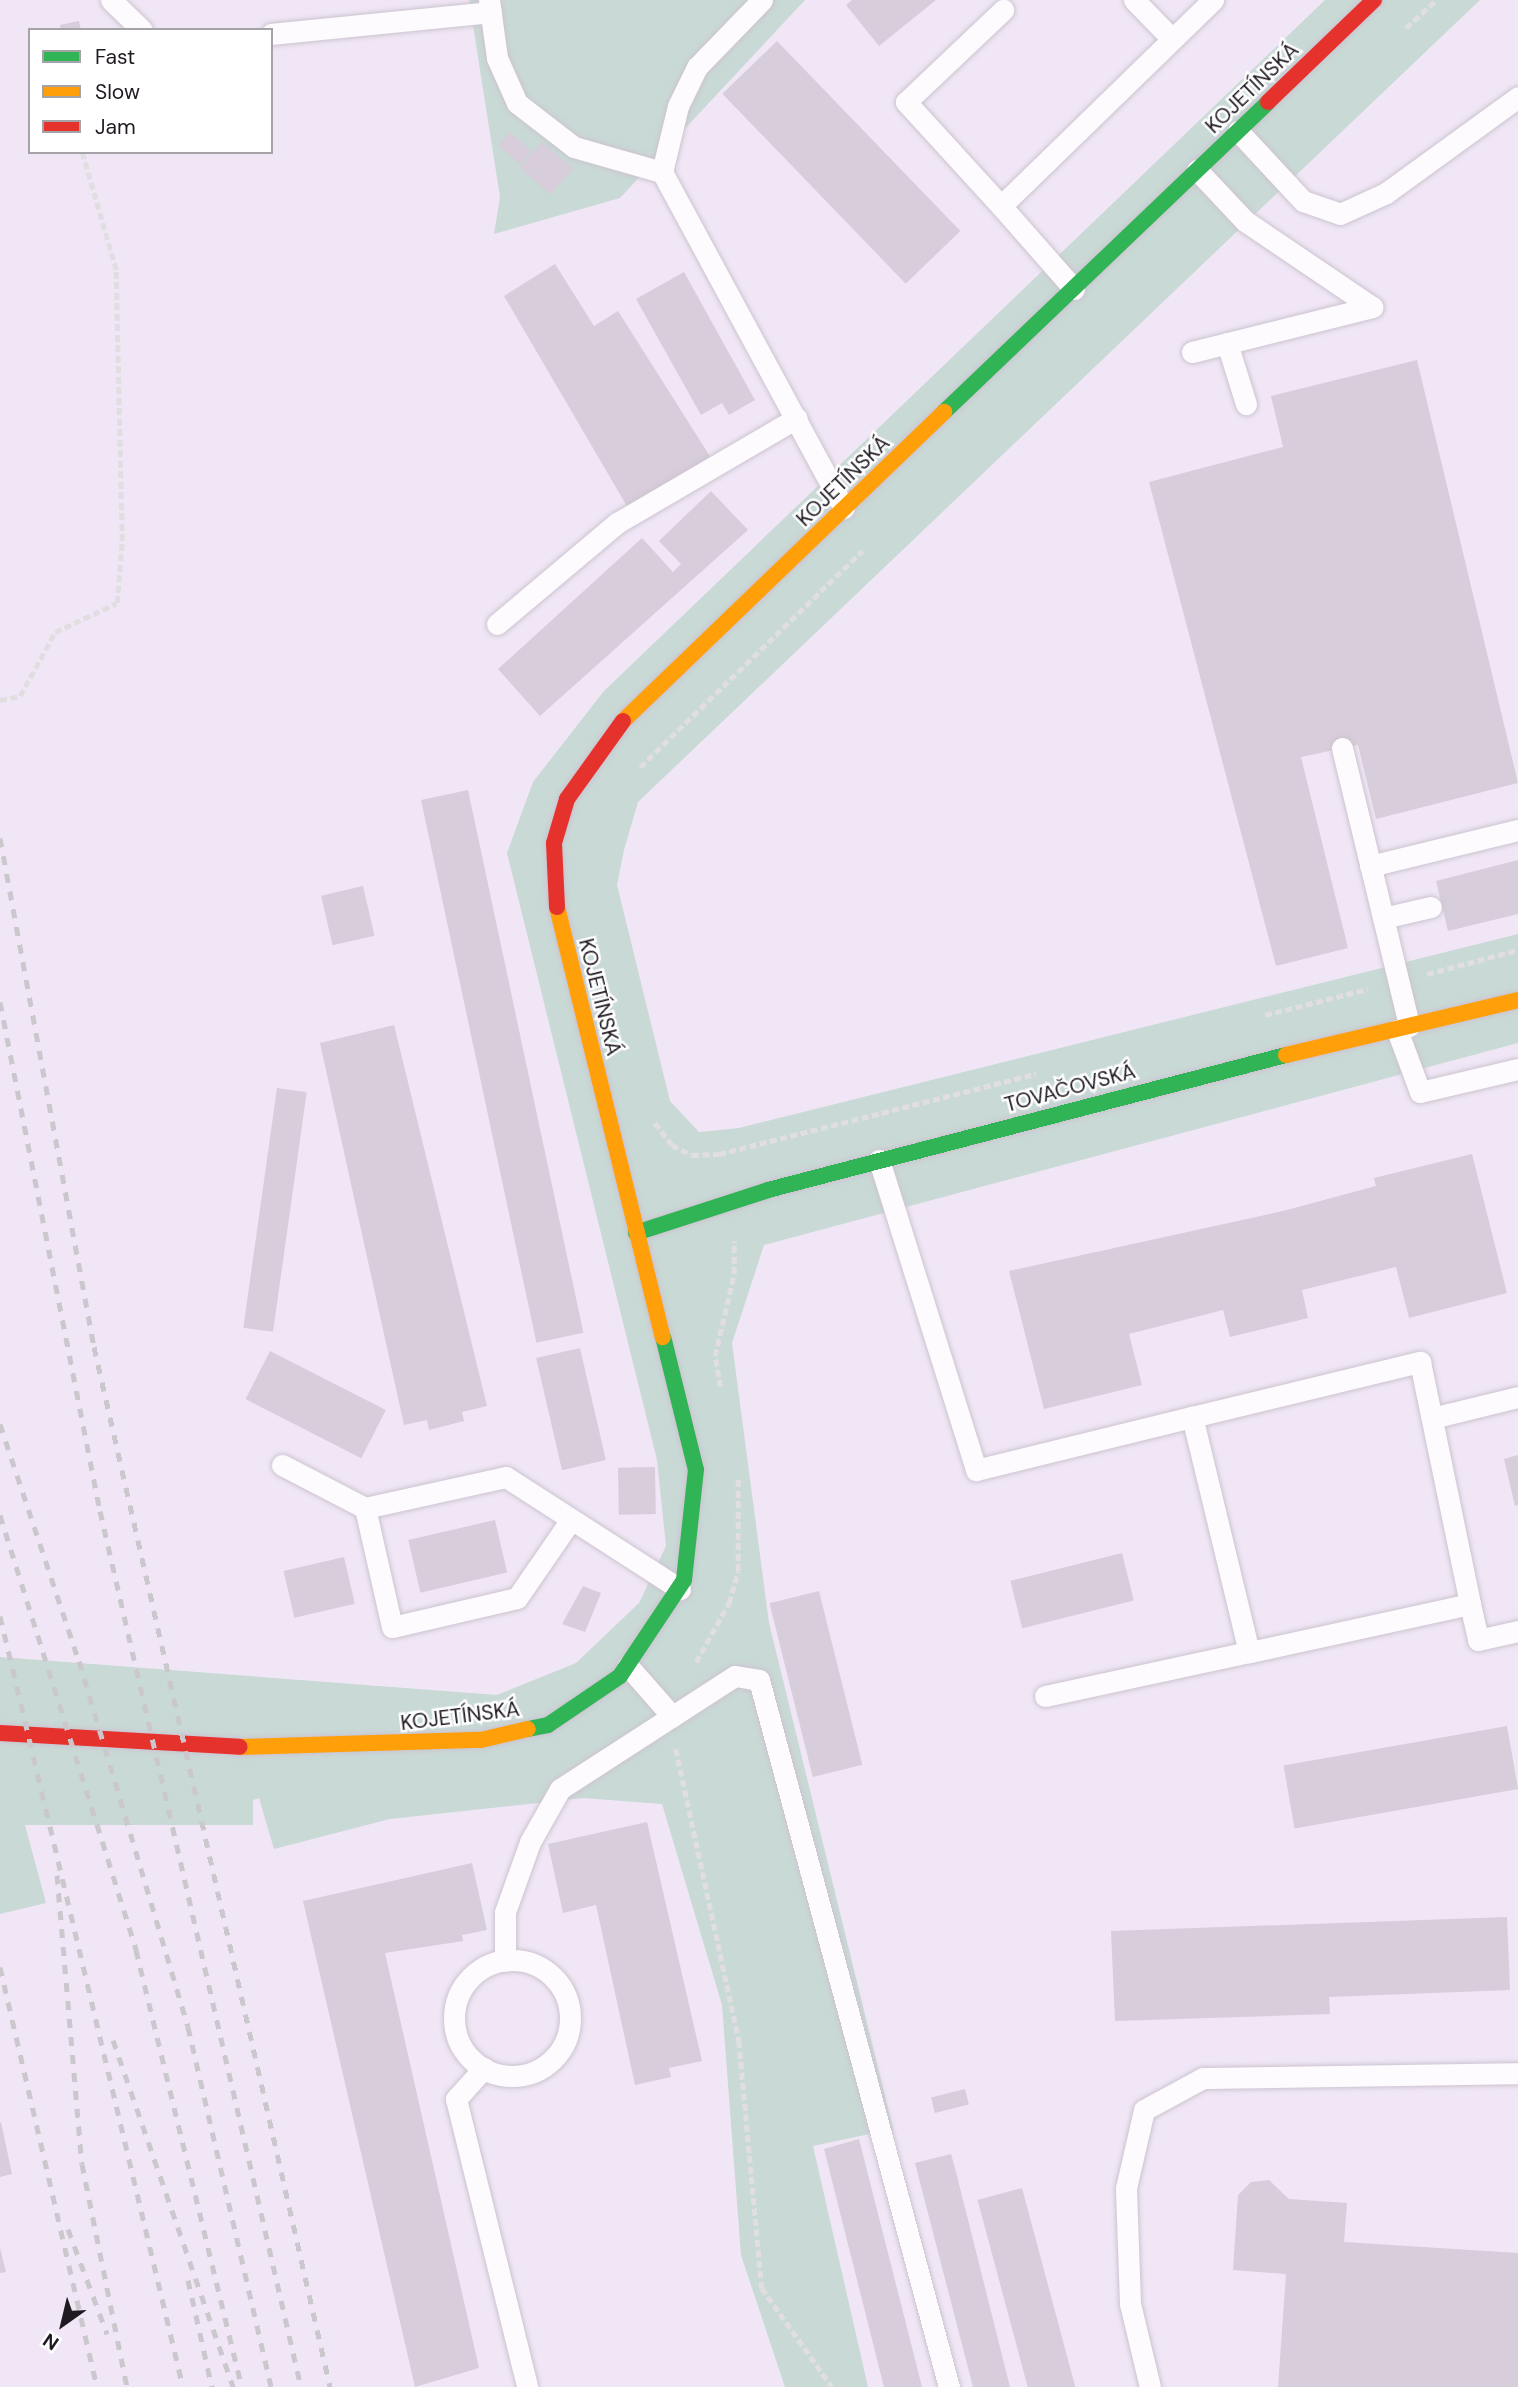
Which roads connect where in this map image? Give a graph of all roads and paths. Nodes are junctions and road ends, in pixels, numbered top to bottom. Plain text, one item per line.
1 (111, 0) edge
2 (762, 0) edge
3 (1134, 0) edge
4 (1213, 0) edge
5 (1374, 0) edge
6 (1436, 0) edge
7 (490, 6) edge
8 (1003, 10) dead end
9 (140, 28) edge
10 (273, 34) edge
11 (1395, 37) dead end
12 (1172, 39) junction
13 (1518, 97) edge
14 (1238, 131) junction
15 (83, 154) edge
16 (1197, 170) junction
17 (662, 172) junction
18 (1001, 206) junction
19 (1074, 289) junction
20 (1227, 343) junction
21 (1192, 352) dead end
22 (1246, 404) dead end
23 (797, 418) junction
24 (844, 508) junction
25 (870, 544) dead end
26 (497, 624) dead end
27 (0, 700) edge
28 (1342, 748) dead end
29 (631, 776) dead end
30 (1518, 830) edge
31 (1370, 866) junction
32 (1431, 907) dead end
33 (1383, 918) junction
34 (1518, 1000) edge
35 (1403, 1028) junction
36 (1518, 1069) edge
37 (653, 1119) dead end
38 (719, 1154) dead end
39 (880, 1160) junction
40 (636, 1233) junction
41 (1518, 1397) edge
42 (1192, 1417) junction
43 (1432, 1418) junction
44 (282, 1465) dead end
45 (365, 1508) junction
46 (570, 1521) junction
47 (680, 1589) junction
48 (1470, 1604) junction
49 (1518, 1631) edge
50 (1250, 1652) junction
51 (628, 1666) junction
52 (1045, 1696) dead end
53 (672, 1716) junction
54 (0, 1733) edge
55 (505, 1961) junction
56 (484, 2068) junction
57 (1518, 2073) edge
58 (527, 2386) edge
59 (832, 2387) edge
60 (948, 2387) edge
61 (1150, 2387) edge

1 - 9 lane
2 - 17 lane
3 - 12 lane
4 - 12 lane
5 - 14 main road, KOJETÍNSKÁ
6 - 11 path
7 - 10 lane
7 - 17 lane
8 - 18 lane
12 - 18 lane
13 - 14 lane
14 - 16 main road, KOJETÍNSKÁ
15 - 27 path
16 - 19 main road, KOJETÍNSKÁ
16 - 20 lane
17 - 23 lane
18 - 19 lane
19 - 24 main road, KOJETÍNSKÁ
20 - 21 lane
20 - 22 lane
23 - 24 lane
23 - 26 lane
24 - 40 main road, KOJETÍNSKÁ
25 - 29 path
28 - 31 lane
30 - 31 lane
31 - 33 lane
32 - 33 lane
33 - 35 lane
34 - 35 main road, TOVAČOVSKÁ
35 - 36 lane
35 - 39 main road, TOVAČOVSKÁ
37 - 38 path
39 - 40 main road, TOVAČOVSKÁ
39 - 42 lane
40 - 47 main road, KOJETÍNSKÁ
41 - 43 lane
42 - 43 lane
42 - 50 lane
43 - 48 lane
44 - 45 lane
45 - 46 lane
45 - 46 lane
46 - 47 lane
47 - 51 main road, KOJETÍNSKÁ
48 - 49 lane
48 - 50 lane
50 - 52 lane
51 - 53 lane
51 - 54 main road, KOJETÍNSKÁ
53 - 55 lane
53 - 59 path
53 - 60 lane
55 - 56 lane
55 - 56 lane
56 - 58 lane
57 - 61 lane

